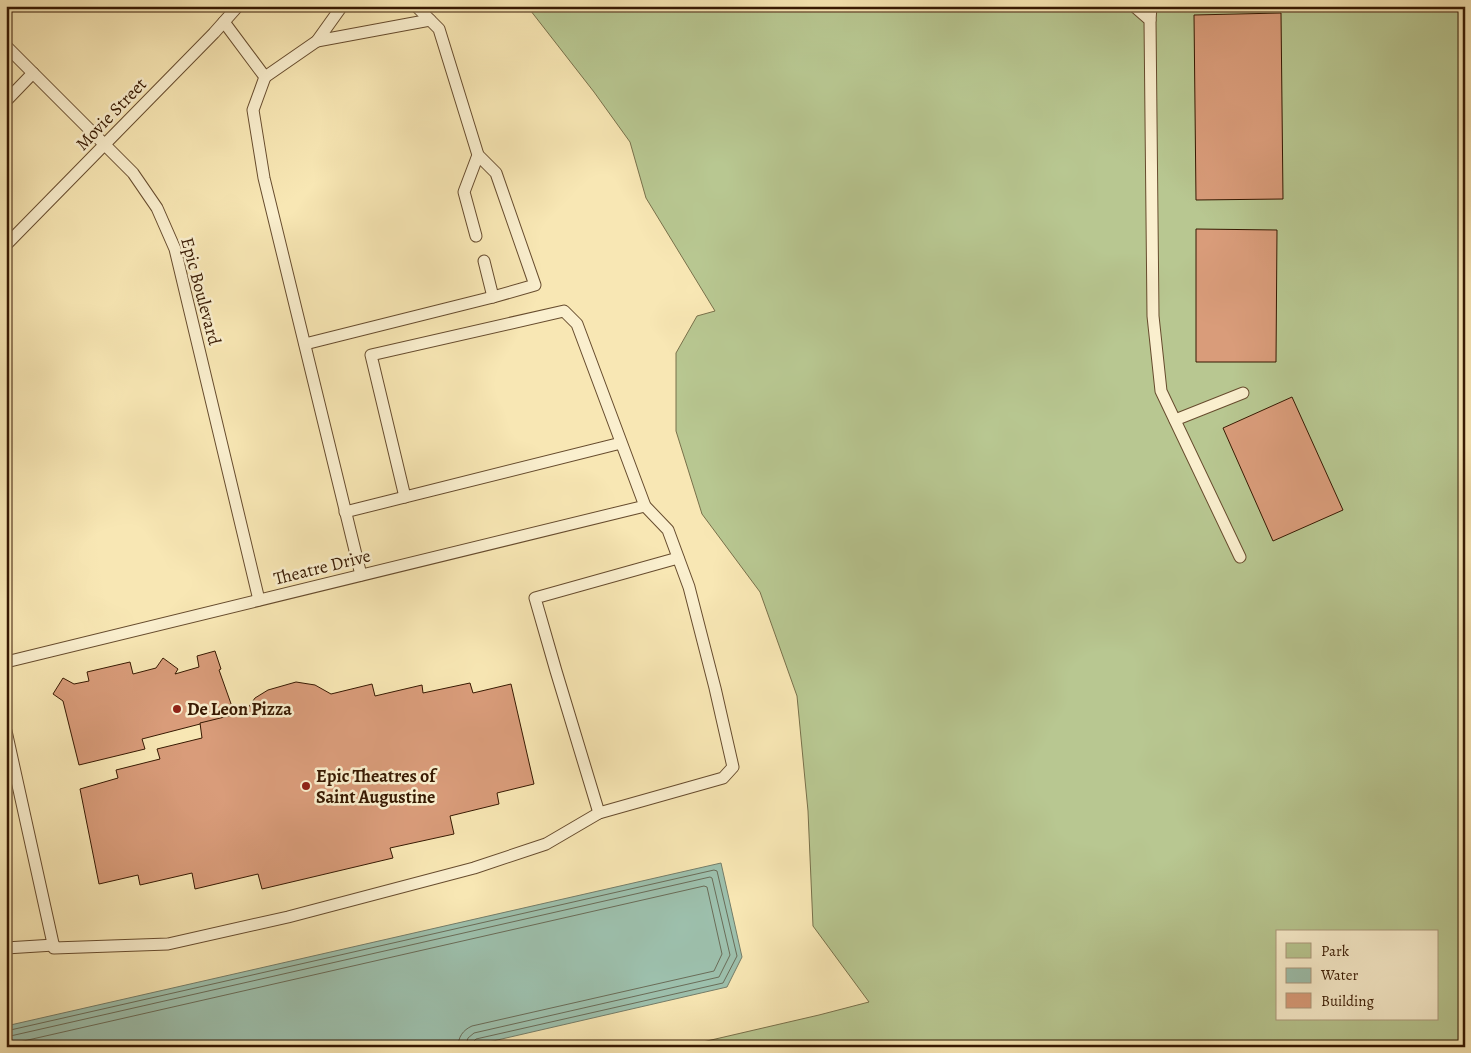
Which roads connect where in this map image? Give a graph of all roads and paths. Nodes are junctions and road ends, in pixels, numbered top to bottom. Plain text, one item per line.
1 (238, 6) edge
2 (342, 6) edge
3 (416, 6) edge
4 (1134, 6) edge
5 (1151, 6) edge
6 (430, 20) junction
7 (1150, 20) junction
8 (224, 22) junction
9 (317, 41) junction
10 (6, 46) edge
11 (33, 73) junction
12 (266, 77) junction
13 (6, 102) edge
14 (105, 145) junction
15 (478, 155) junction
16 (476, 236) dead end
17 (6, 245) edge
18 (484, 261) dead end
19 (493, 297) junction
20 (305, 344) junction
21 (1243, 393) dead end
22 (1175, 420) junction
23 (622, 443) junction
24 (405, 497) junction
25 (645, 506) junction
26 (345, 512) junction
27 (1240, 557) dead end
28 (678, 558) junction
29 (361, 575) junction
30 (259, 600) junction
31 (6, 662) edge
32 (6, 731) edge
33 (599, 813) junction
34 (54, 945) junction
35 (6, 948) edge

1 - 8 lane, Movie Street
2 - 9 lane
3 - 6 lane
4 - 7 lane
5 - 7 lane
6 - 9 lane
6 - 15 lane
7 - 22 lane
8 - 12 lane
8 - 14 lane, Movie Street
9 - 12 lane
10 - 11 lane, Epic Boulevard
11 - 13 lane
11 - 14 lane, Epic Boulevard
12 - 20 lane
14 - 17 lane, Movie Street
14 - 30 lane, Epic Boulevard
15 - 16 lane
15 - 19 lane
18 - 19 lane
19 - 20 lane
20 - 26 lane
21 - 22 lane
22 - 27 lane
23 - 24 lane
23 - 24 lane
23 - 25 lane
24 - 26 lane
25 - 28 lane
25 - 29 lane, Theatre Drive
26 - 29 lane
28 - 33 lane
28 - 33 lane
29 - 30 lane, Theatre Drive
30 - 31 lane, Theatre Drive
32 - 34 lane
33 - 34 lane
34 - 35 lane

